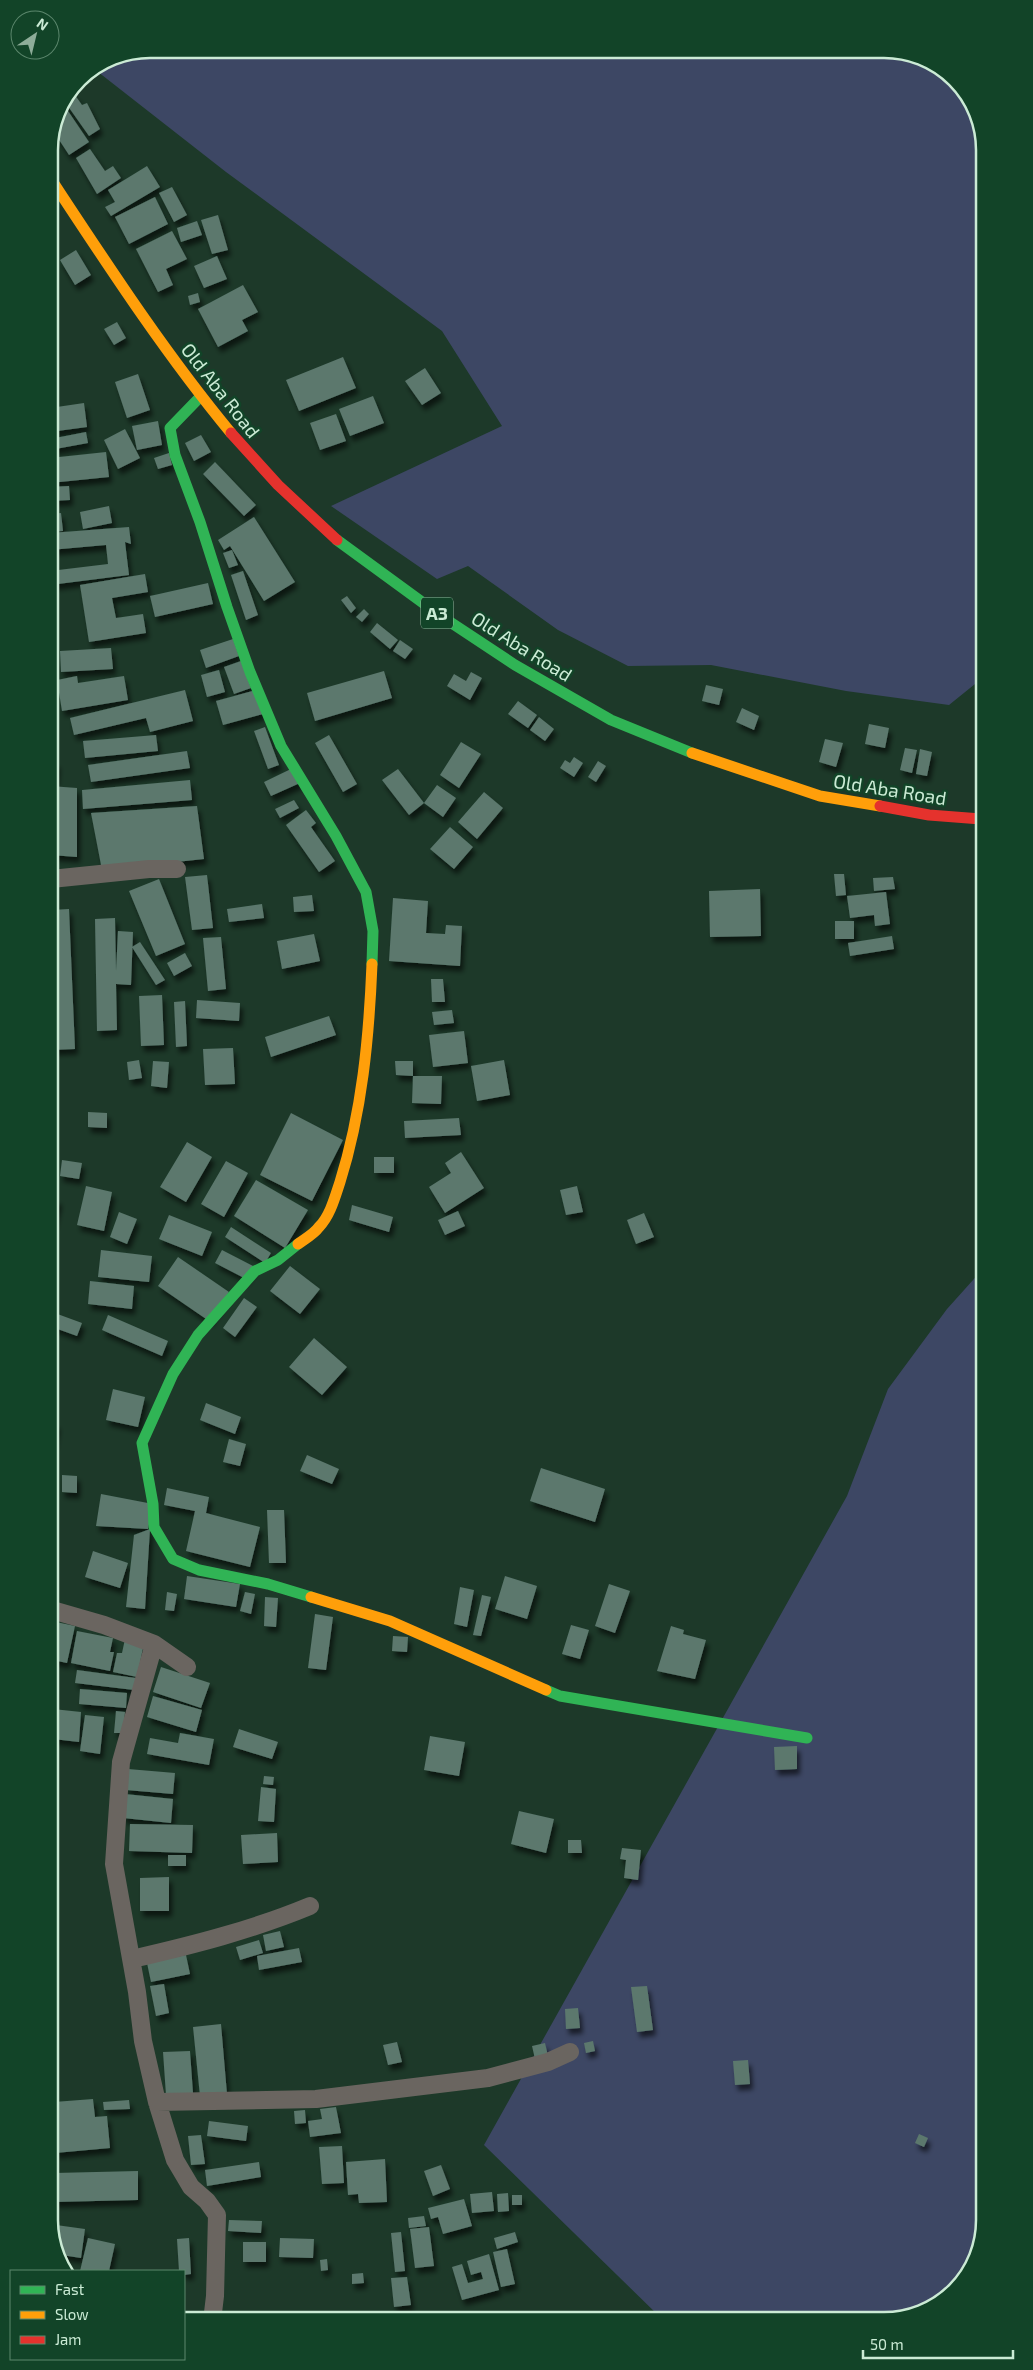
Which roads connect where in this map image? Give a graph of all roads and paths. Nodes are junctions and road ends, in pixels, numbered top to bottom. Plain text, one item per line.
1 (58, 190) edge
2 (202, 396) junction
3 (976, 819) edge
4 (176, 869) dead end
5 (58, 878) edge
6 (58, 1612) edge
7 (154, 1644) junction
8 (187, 1666) dead end
9 (808, 1738) dead end
10 (310, 1906) dead end
11 (132, 1959) junction
12 (570, 2052) dead end
13 (157, 2102) junction
14 (213, 2312) edge

1 - 2 street, Old Aba Road / A3
2 - 3 street, Old Aba Road / A3
2 - 9 street
4 - 5 street
6 - 7 street
7 - 8 street
7 - 11 street
10 - 11 street
11 - 13 street
12 - 13 street
13 - 14 street

